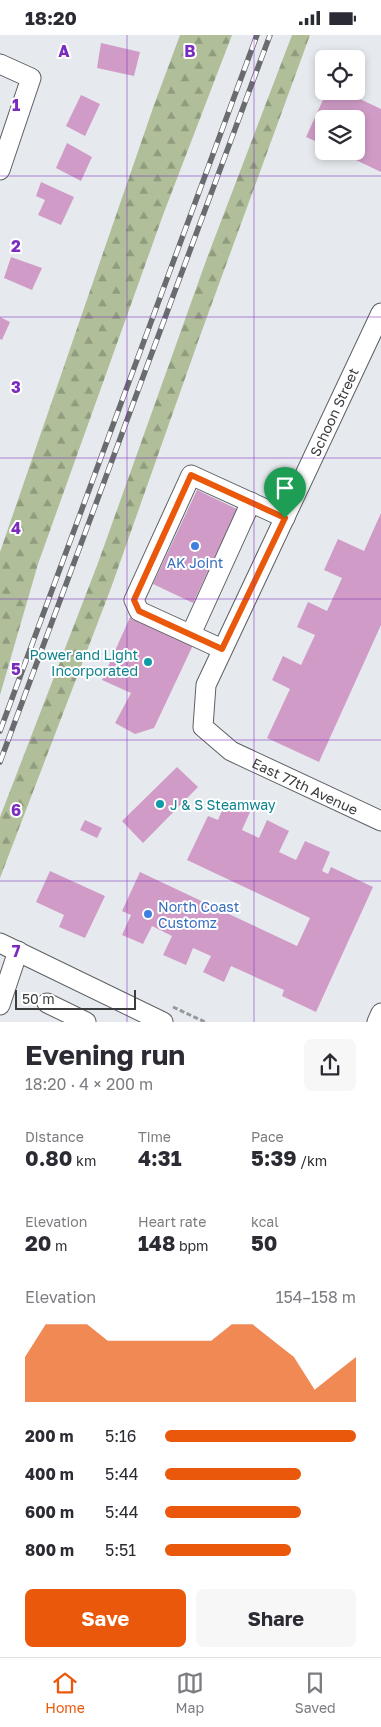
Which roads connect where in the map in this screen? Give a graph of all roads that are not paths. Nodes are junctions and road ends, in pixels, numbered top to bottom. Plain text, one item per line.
1 (0, 64) edge
2 (0, 170) edge
3 (381, 313) edge
4 (251, 502) junction
5 (285, 518) junction
6 (191, 635) junction
7 (222, 649) junction
8 (231, 751) joint
9 (381, 821) edge
10 (0, 943) edge
11 (18, 951) junction
12 (47, 1003) dead end
13 (0, 1005) edge
14 (381, 1013) edge
15 (155, 1020) edge
16 (86, 1022) edge
17 (377, 1022) edge

1 - 2 street
3 - 5 street, Schoon Street
4 - 5 street
4 - 6 street
4 - 6 street
5 - 7 street, Schoon Street
6 - 7 street
7 - 8 street, Schoon Street
8 - 9 street, East 77th Avenue
10 - 11 street
11 - 13 street
11 - 15 street
12 - 16 street
14 - 17 street

